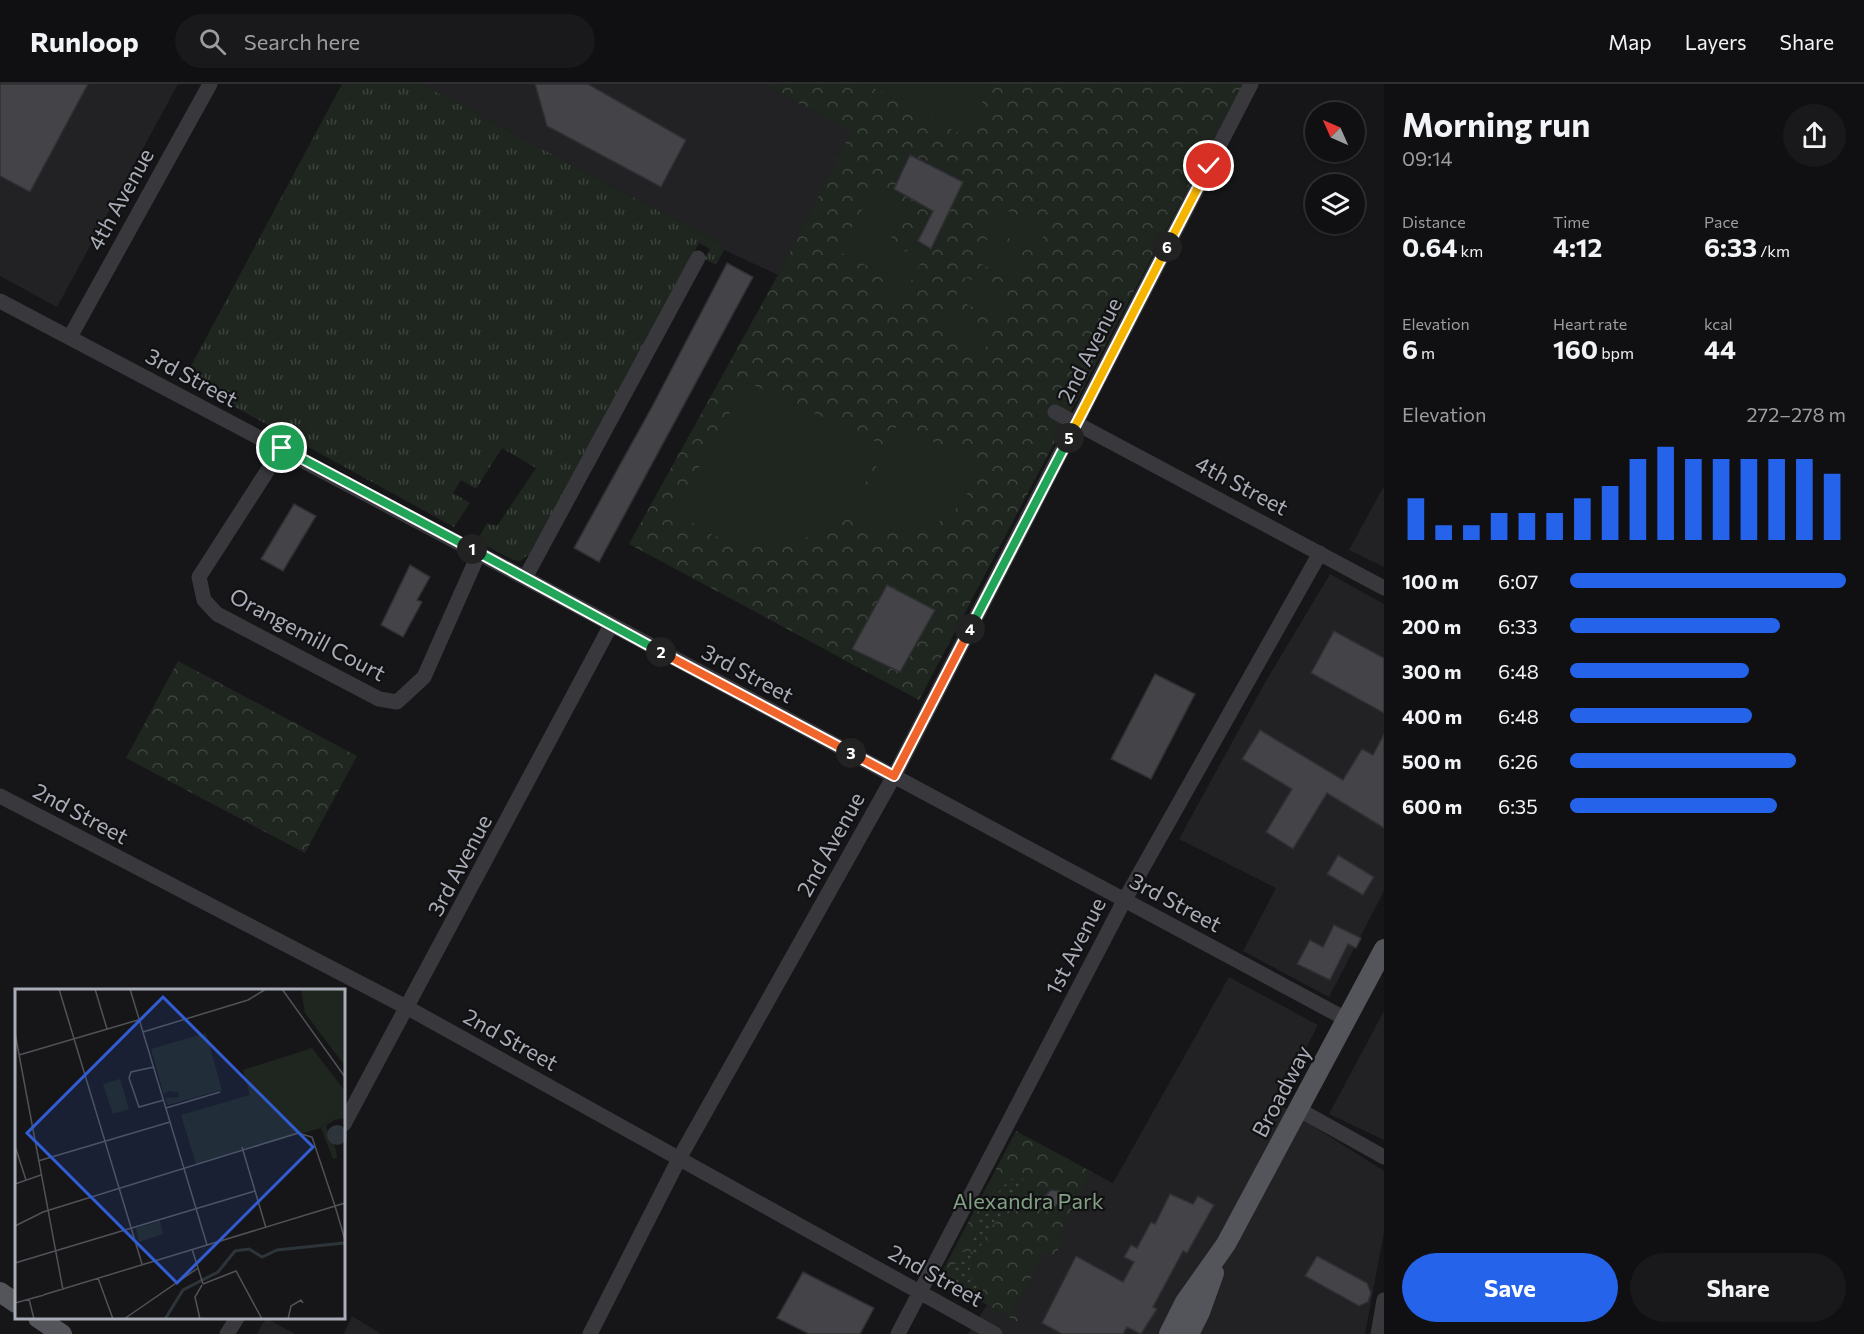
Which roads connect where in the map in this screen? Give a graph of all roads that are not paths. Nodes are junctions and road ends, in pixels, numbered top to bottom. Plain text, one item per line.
1 (210, 84) edge
2 (1251, 84) edge
3 (698, 258) dead end
4 (0, 302) edge
5 (70, 337) junction
6 (1055, 411) dead end
7 (1078, 422) junction
8 (282, 448) junction
9 (479, 553) junction
10 (1320, 553) junction
11 (525, 578) junction
12 (1384, 588) edge
13 (611, 626) junction
14 (894, 776) junction
15 (0, 796) edge
16 (1124, 901) junction
17 (1384, 949) edge
18 (408, 1008) junction
19 (1346, 1019) junction
20 (1298, 1109) junction
21 (345, 1122) edge
22 (680, 1157) junction
23 (1384, 1157) edge
24 (1220, 1255) junction
25 (0, 1292) edge
26 (921, 1292) junction
27 (1384, 1300) edge
28 (15, 1302) edge
29 (41, 1319) edge
30 (236, 1319) edge
31 (62, 1334) edge
32 (228, 1334) edge
33 (590, 1334) edge
34 (898, 1334) edge
35 (995, 1334) edge
36 (1168, 1334) edge
37 (1189, 1334) edge
38 (1378, 1334) edge

1 - 5 street, 4th Avenue
2 - 7 street, 2nd Avenue
3 - 11 street
4 - 5 street, 3rd Street
5 - 8 street, 3rd Street
6 - 7 street, 4th Street
7 - 10 street, 4th Street
7 - 14 street, 2nd Avenue
8 - 9 street, 3rd Street
8 - 9 street, Orangemill Court
9 - 11 street, 3rd Street
10 - 12 street, 4th Street
10 - 16 street, 1st Avenue
11 - 13 street, 3rd Street
13 - 14 street, 3rd Street
13 - 18 street, 3rd Avenue
14 - 16 street, 3rd Street
14 - 22 street, 2nd Avenue
15 - 18 street, 2nd Street
16 - 19 street, 3rd Street
16 - 26 street, 1st Avenue
17 - 19 main road, Broadway
18 - 21 street, 3rd Avenue
18 - 22 street, 2nd Street
19 - 20 main road, Broadway
20 - 23 street
20 - 24 main road, Broadway
22 - 26 street, 2nd Street
22 - 33 street, 2nd Avenue
24 - 36 main road, Broadway
24 - 37 main road, Broadway
25 - 28 main road
26 - 34 street, 1st Avenue
26 - 35 street, 2nd Street
27 - 38 street
29 - 31 main road
30 - 32 street

